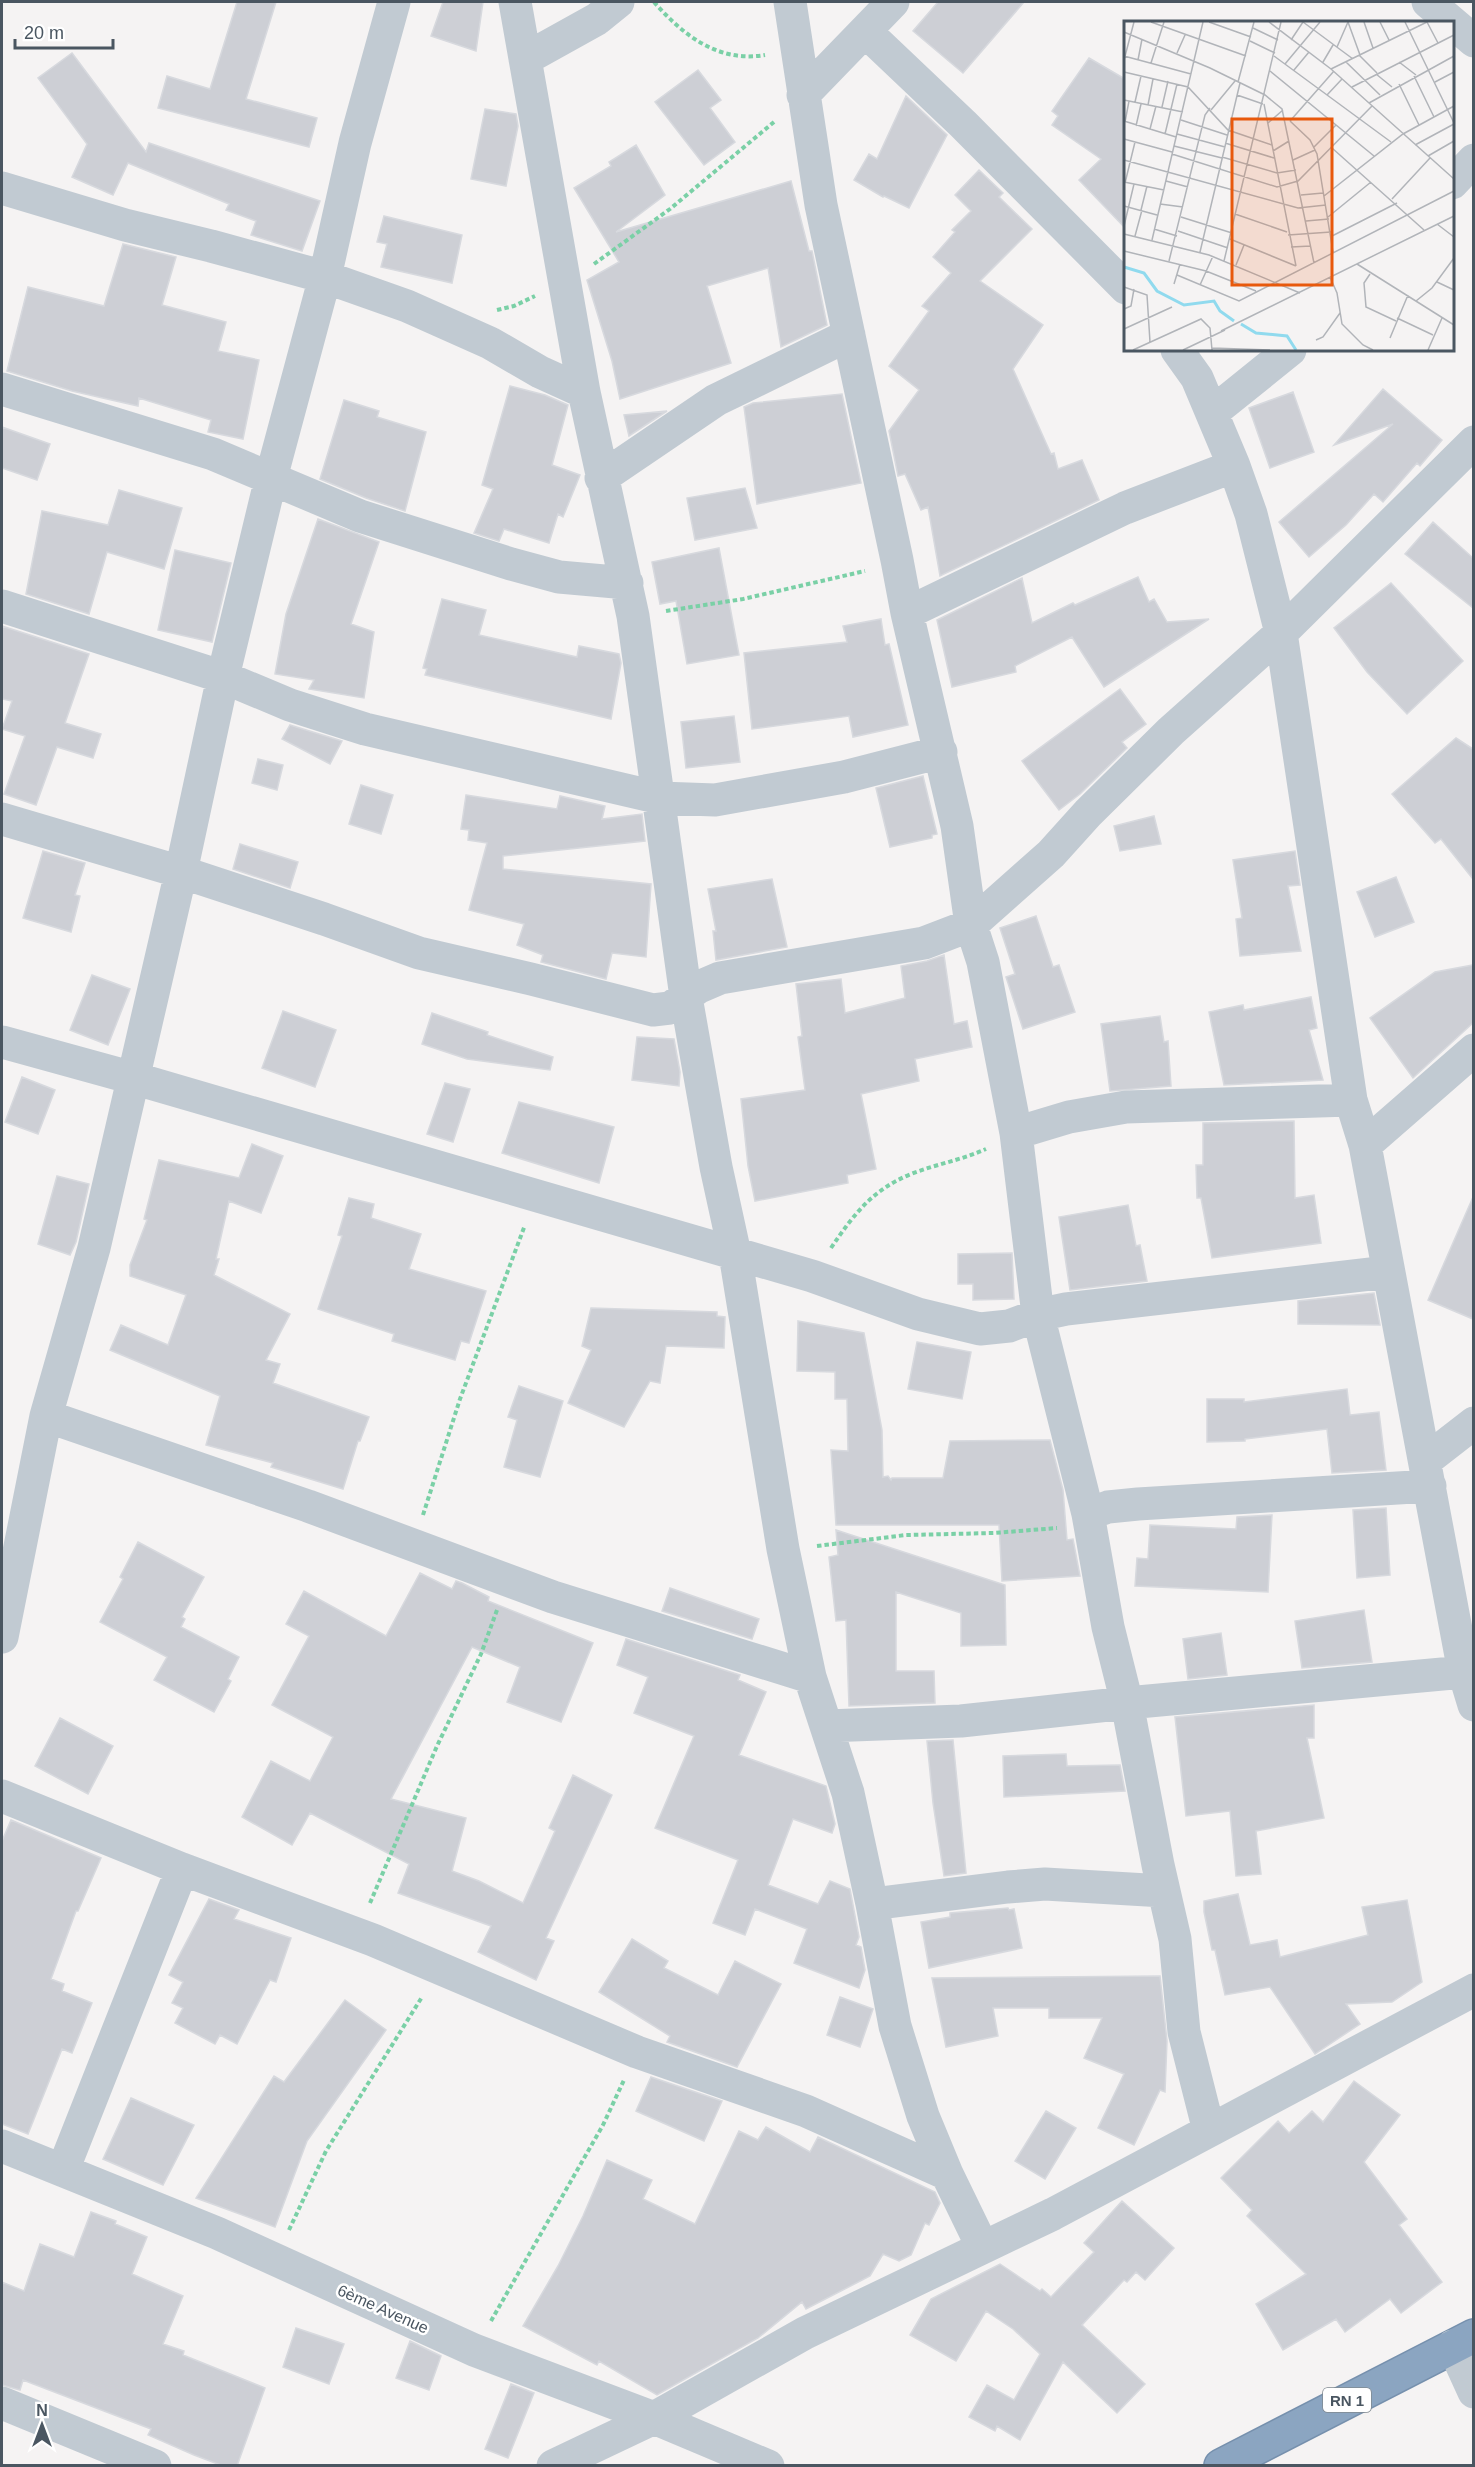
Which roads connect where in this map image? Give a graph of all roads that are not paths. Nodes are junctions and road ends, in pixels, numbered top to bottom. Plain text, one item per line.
1 (394, 2) edge
2 (515, 2) edge
3 (618, 2) edge
4 (790, 2) edge
5 (893, 2) edge
6 (1428, 2) edge
7 (1450, 21) edge
8 (1454, 25) edge
9 (865, 31) junction
10 (1473, 41) edge
11 (525, 59) junction
12 (803, 95) junction
13 (1473, 160) edge
14 (1454, 181) edge
15 (2, 189) edge
16 (325, 278) junction
17 (1124, 287) edge
18 (849, 335) junction
19 (1177, 351) edge
20 (1289, 351) edge
21 (2, 389) edge
22 (584, 392) junction
23 (1213, 412) junction
24 (1473, 442) edge
25 (1234, 466) junction
26 (271, 478) junction
27 (602, 478) junction
28 (627, 583) junction
29 (2, 606) edge
30 (907, 614) junction
31 (1281, 633) junction
32 (223, 677) junction
33 (941, 752) junction
34 (660, 798) junction
35 (2, 819) edge
36 (181, 872) junction
37 (971, 925) junction
38 (686, 997) junction
39 (2, 1042) edge
40 (1473, 1050) edge
41 (133, 1078) junction
42 (1351, 1100) junction
43 (1016, 1133) junction
44 (1365, 1145) junction
45 (735, 1254) junction
46 (1388, 1272) junction
47 (1038, 1315) junction
48 (46, 1416) junction
49 (1473, 1423) edge
50 (1428, 1473) junction
51 (1088, 1514) junction
52 (2, 1637) edge
53 (1464, 1672) junction
54 (810, 1677) junction
55 (1127, 1703) junction
56 (1473, 1705) edge
57 (826, 1726) junction
58 (2, 1796) edge
59 (182, 1869) junction
60 (1164, 1891) junction
61 (872, 1904) junction
62 (1473, 1990) edge
63 (1209, 2131) junction
64 (2, 2146) edge
65 (63, 2170) junction
66 (947, 2174) junction
67 (982, 2246) junction
68 (1463, 2341) edge
69 (1473, 2392) edge
70 (2, 2403) edge
71 (654, 2418) junction
72 (155, 2466) edge
73 (553, 2466) edge
74 (768, 2466) edge
75 (1221, 2466) edge

1 - 16 street
2 - 11 street
3 - 11 street
4 - 12 street
5 - 9 street
6 - 7 street
8 - 10 street
9 - 12 street
9 - 17 street
11 - 22 street
12 - 18 street
13 - 14 street
15 - 16 street
16 - 22 street
16 - 26 street
18 - 27 street
18 - 30 street
19 - 23 street
20 - 23 street
21 - 26 street
22 - 27 street
23 - 25 street
24 - 31 street
25 - 30 street
25 - 31 street
26 - 28 street
26 - 32 street
27 - 28 street
28 - 34 street
29 - 32 street
30 - 33 street
31 - 37 street
31 - 42 street
32 - 34 street
32 - 36 street
33 - 34 street
33 - 37 street
34 - 38 street
35 - 36 street
36 - 38 street
36 - 41 street
37 - 38 street
37 - 43 street
38 - 45 street
39 - 41 street
40 - 44 street
41 - 45 street
41 - 48 street
42 - 43 street
42 - 44 street
43 - 47 street
44 - 46 street
45 - 47 street
45 - 54 street
46 - 47 street
46 - 50 street
47 - 51 street
48 - 52 street
48 - 54 street
49 - 50 street
50 - 51 street
50 - 53 street
51 - 55 street
53 - 55 street
53 - 56 street
54 - 57 street
55 - 57 street
55 - 60 street
57 - 61 street
58 - 59 street
59 - 65 street
59 - 66 street
60 - 61 street
60 - 63 street
61 - 66 street
62 - 63 street
63 - 67 street
64 - 65 street, 6ème Avenue
65 - 71 street, 6ème Avenue
66 - 67 street
67 - 71 street
68 - 69 street
68 - 75 highway, RN 1
70 - 72 street
71 - 73 street
71 - 74 street, 6ème Avenue

